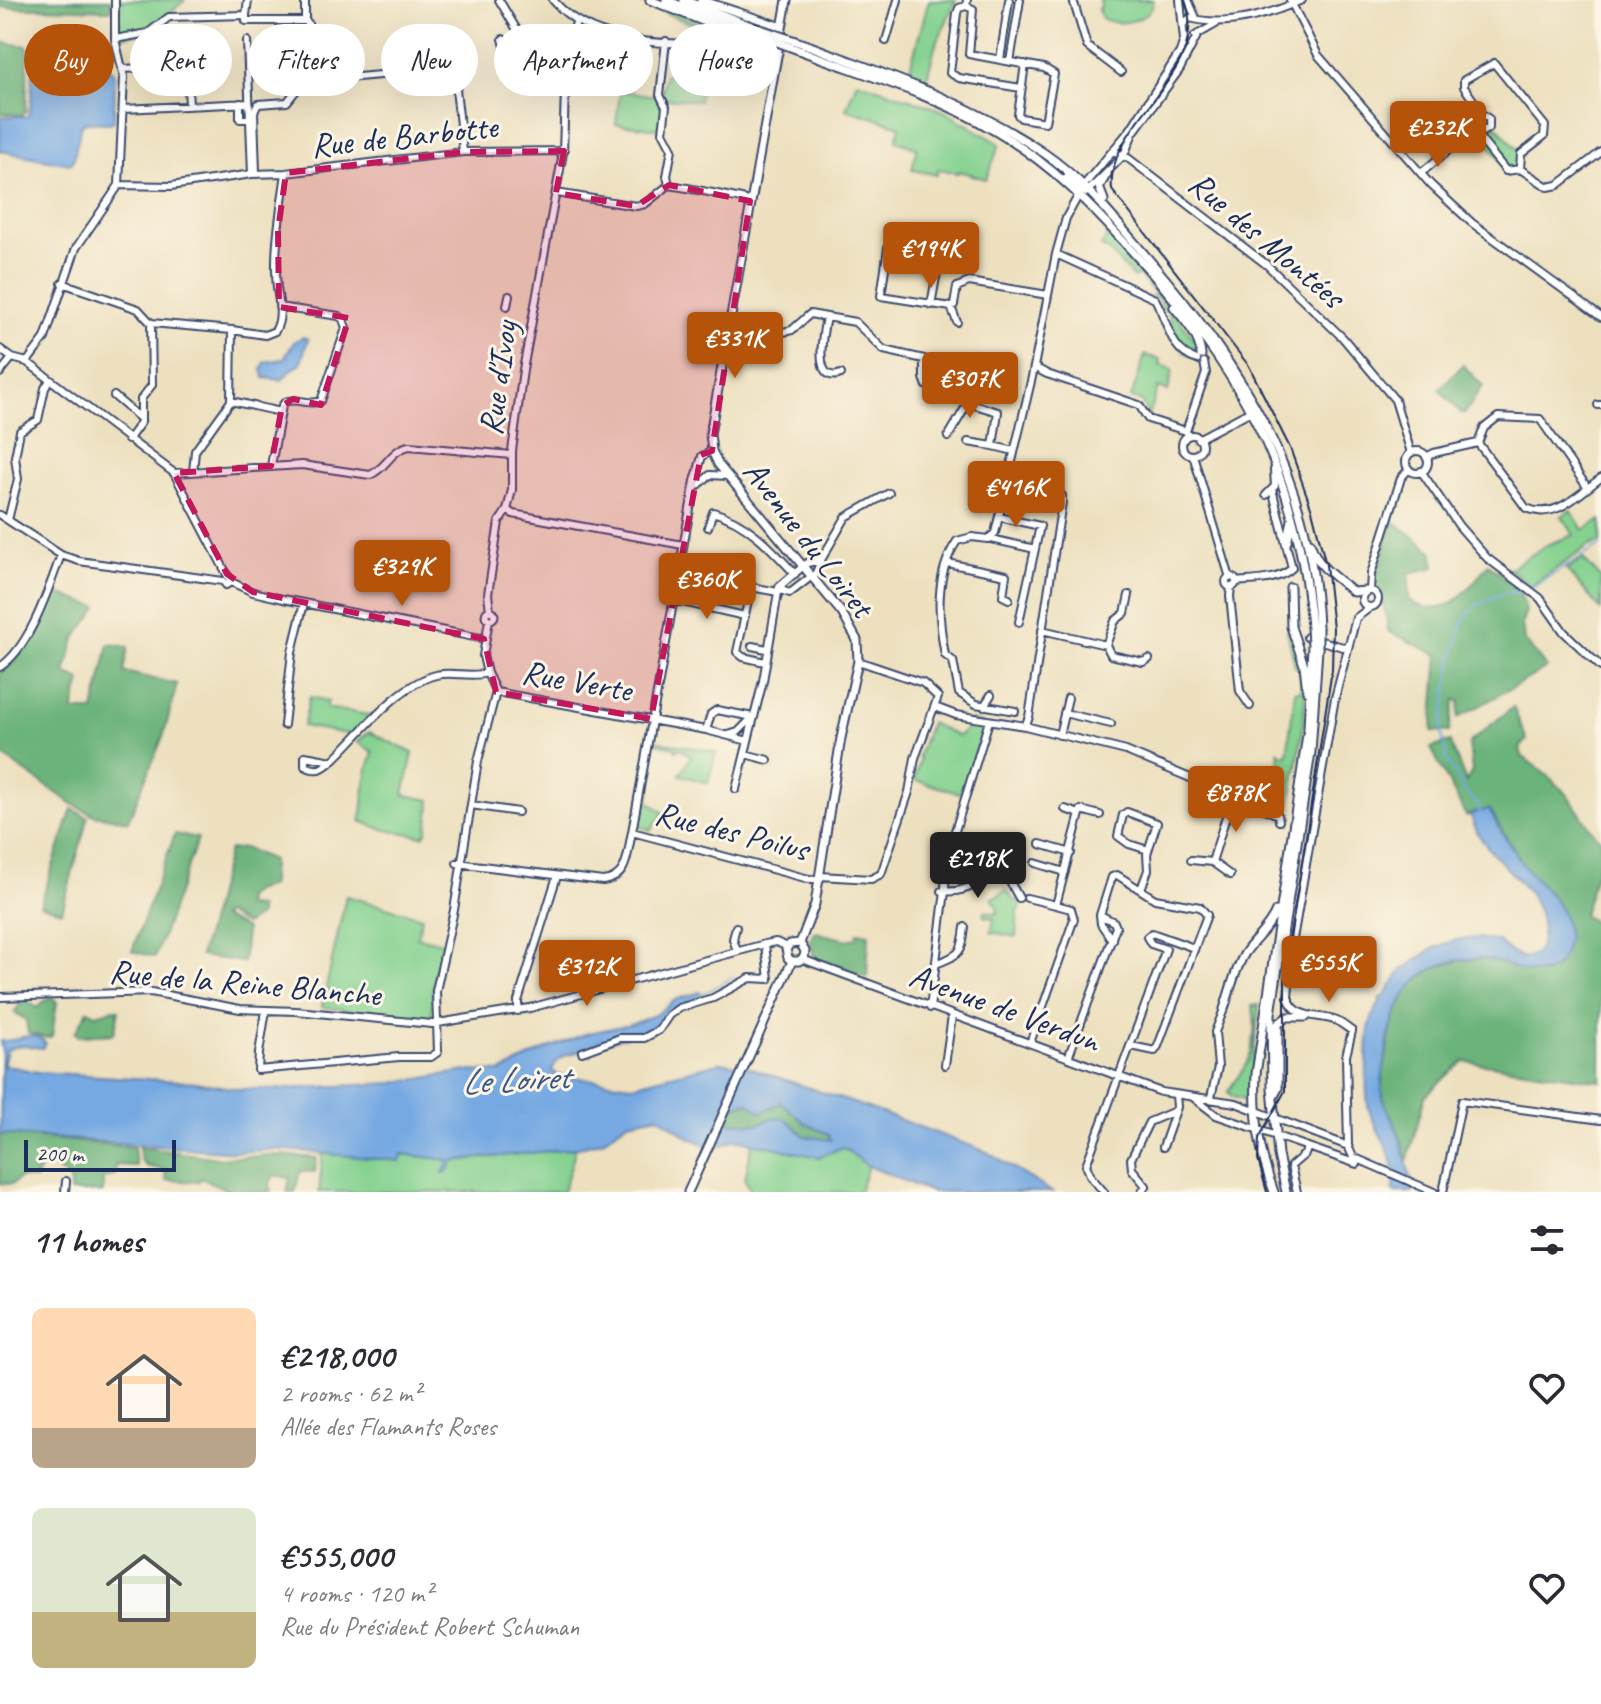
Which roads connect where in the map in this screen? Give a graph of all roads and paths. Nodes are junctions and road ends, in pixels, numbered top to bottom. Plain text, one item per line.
1 (115, 0) edge
2 (248, 0) edge
3 (305, 0) edge
4 (499, 0) edge
5 (553, 0) edge
6 (650, 0) edge
7 (666, 0) edge
8 (684, 0) edge
9 (701, 0) edge
10 (787, 0) edge
11 (898, 0) edge
12 (1009, 0) edge
13 (1020, 0) edge
14 (1073, 0) edge
15 (1180, 0) edge
16 (1188, 0) edge
17 (1302, 0) edge
18 (1291, 2) edge
19 (967, 3) edge
20 (246, 18) junction
21 (305, 21) junction
22 (1198, 21) junction
23 (576, 22) joint
24 (1219, 22) junction
25 (308, 24) edge
26 (513, 24) edge
27 (581, 24) edge
28 (710, 24) edge
29 (737, 24) edge
30 (739, 24) edge
31 (782, 27) junction
32 (1183, 27) junction
33 (1198, 33) junction
34 (115, 39) junction
35 (779, 39) edge
36 (653, 40) edge
37 (247, 41) dead end
38 (666, 41) junction
39 (669, 41) edge
40 (886, 41) dead end
41 (779, 46) edge
42 (806, 48) junction
43 (1000, 60) junction
44 (1010, 62) junction
45 (1025, 64) junction
46 (122, 69) junction
47 (1121, 72) dead end
48 (381, 75) edge
49 (1021, 88) junction
50 (457, 96) edge
51 (565, 96) edge
52 (770, 96) edge
53 (240, 103) junction
54 (249, 103) junction
55 (189, 106) junction
56 (123, 109) junction
57 (1479, 112) junction
58 (250, 119) junction
59 (1476, 132) junction
60 (564, 151) junction
61 (1114, 151) junction
62 (463, 152) junction
63 (1601, 152) edge
64 (1124, 155) junction
65 (1520, 169) junction
66 (286, 173) junction
67 (1421, 173) junction
68 (254, 174) junction
69 (1107, 174) junction
70 (119, 185) junction
71 (669, 185) junction
72 (1084, 191) junction
73 (556, 193) junction
74 (750, 201) junction
75 (1119, 230) junction
76 (1143, 253) junction
77 (1056, 254) junction
78 (940, 255) junction
79 (961, 264) dead end
80 (62, 283) junction
81 (1048, 295) junction
82 (509, 296) dead end
83 (931, 305) junction
84 (507, 306) dead end
85 (279, 307) junction
86 (951, 307) junction
87 (826, 317) junction
88 (1601, 317) edge
89 (729, 322) junction
90 (957, 322) dead end
91 (151, 323) junction
92 (232, 330) junction
93 (0, 349) edge
94 (12, 358) junction
95 (1201, 359) junction
96 (27, 362) junction
97 (1034, 367) junction
98 (0, 373) edge
99 (841, 374) dead end
100 (1047, 374) junction
101 (1032, 377) junction
102 (50, 380) junction
103 (114, 396) dead end
104 (231, 401) junction
105 (968, 403) junction
106 (1255, 409) junction
107 (281, 412) junction
108 (141, 419) junction
109 (1187, 434) junction
110 (948, 437) dead end
111 (1198, 439) junction
112 (128, 440) junction
113 (1265, 440) junction
114 (968, 442) dead end
115 (1478, 443) junction
116 (993, 446) junction
117 (712, 451) junction
118 (1014, 451) junction
119 (1411, 453) junction
120 (512, 455) junction
121 (1193, 455) junction
122 (1426, 457) junction
123 (271, 466) junction
124 (1409, 469) junction
125 (1421, 471) junction
126 (193, 472) junction
127 (174, 473) junction
128 (1287, 475) junction
129 (728, 476) junction
130 (1601, 478) edge
131 (1007, 480) junction
132 (1587, 487) junction
133 (695, 488) junction
134 (889, 493) dead end
135 (507, 510) junction
136 (0, 515) edge
137 (999, 517) junction
138 (1292, 518) junction
139 (8, 520) junction
140 (708, 527) dead end
141 (991, 539) junction
142 (1287, 542) junction
143 (683, 545) junction
144 (1035, 549) junction
145 (61, 555) junction
146 (821, 560) junction
147 (947, 563) junction
148 (804, 566) junction
149 (795, 574) junction
150 (813, 577) junction
151 (1276, 577) junction
152 (227, 580) junction
153 (1232, 582) junction
154 (1290, 587) joint
155 (779, 588) junction
156 (1368, 591) junction
157 (1129, 595) dead end
158 (1009, 599) dead end
159 (674, 600) junction
160 (304, 603) junction
161 (1368, 609) junction
162 (745, 616) junction
163 (1019, 622) dead end
164 (1314, 627) junction
165 (1042, 630) junction
166 (1307, 637) dead end
167 (485, 639) junction
168 (1106, 645) junction
169 (1349, 645) junction
170 (752, 646) dead end
171 (1315, 648) junction
172 (767, 649) junction
173 (1149, 659) dead end
174 (858, 661) junction
175 (765, 662) junction
176 (0, 667) edge
177 (1601, 667) edge
178 (487, 673) junction
179 (496, 692) junction
180 (991, 695) dead end
181 (1068, 698) dead end
182 (984, 706) junction
183 (1250, 706) dead end
184 (935, 707) junction
185 (1015, 711) dead end
186 (1064, 713) junction
187 (753, 717) junction
188 (1029, 717) junction
189 (651, 719) junction
190 (989, 721) junction
191 (1111, 724) dead end
192 (284, 725) dead end
193 (1025, 726) junction
194 (706, 730) junction
195 (726, 735) junction
196 (1059, 735) junction
197 (748, 741) junction
198 (745, 754) junction
199 (768, 760) dead end
200 (332, 761) dead end
201 (736, 789) dead end
202 (1232, 797) junction
203 (471, 805) junction
204 (1065, 809) dead end
205 (518, 812) dead end
206 (1080, 814) junction
207 (1100, 815) dead end
208 (1293, 816) junction
209 (1279, 821) dead end
210 (632, 832) junction
211 (1040, 844) dead end
212 (1148, 850) junction
213 (1071, 853) junction
214 (1191, 860) dead end
215 (1212, 862) junction
216 (459, 863) junction
217 (1035, 863) dead end
218 (1065, 872) junction
219 (1230, 875) dead end
220 (557, 876) junction
221 (820, 877) junction
222 (1141, 889) junction
223 (944, 891) junction
224 (1280, 897) junction
225 (1056, 905) junction
226 (1100, 915) junction
227 (736, 927) dead end
228 (965, 927) dead end
229 (1170, 939) junction
230 (1112, 940) junction
231 (800, 943) junction
232 (765, 944) junction
233 (788, 947) junction
234 (1194, 948) junction
235 (1166, 949) junction
236 (737, 951) junction
237 (802, 959) junction
238 (792, 961) junction
239 (936, 964) junction
240 (0, 997) edge
241 (930, 1008) junction
242 (1224, 1009) joint
243 (266, 1010) junction
244 (518, 1011) junction
245 (952, 1016) junction
246 (1306, 1017) junction
247 (436, 1023) junction
248 (1030, 1043) junction
249 (1131, 1046) junction
250 (582, 1052) dead end
251 (1068, 1058) junction
252 (945, 1065) dead end
253 (1119, 1077) junction
254 (1176, 1095) junction
255 (1191, 1096) junction
256 (1211, 1097) junction
257 (1273, 1098) junction
258 (1222, 1099) junction
259 (1254, 1109) junction
260 (1175, 1111) junction
261 (1216, 1115) junction
262 (1274, 1117) junction
263 (1154, 1120) junction
264 (1601, 1120) edge
265 (1170, 1127) junction
266 (1257, 1131) junction
267 (1349, 1135) junction
268 (1276, 1137) junction
269 (1340, 1142) junction
270 (1163, 1147) dead end
271 (1308, 1147) junction
272 (1348, 1148) junction
273 (1339, 1159) junction
274 (1391, 1175) junction
275 (66, 1181) dead end
276 (1146, 1190) edge
277 (65, 1192) edge
278 (688, 1192) edge
279 (1104, 1192) edge
280 (1274, 1192) edge
281 (1286, 1192) edge
282 (1297, 1192) edge
283 (1434, 1192) edge
284 (1443, 1192) edge

1 - 34 street
2 - 20 street
3 - 21 street
4 - 26 street
5 - 23 street
6 - 28 main road
7 - 29 main road
8 - 30 main road
9 - 31 main road
10 - 31 main road, Avenue du Loiret
11 - 40 street
12 - 43 street
13 - 44 street
14 - 47 street
15 - 32 street
16 - 22 street
17 - 18 street
18 - 24 street
18 - 67 street
19 - 43 street
19 - 49 street
20 - 21 street
20 - 34 street
21 - 25 street
22 - 24 street
22 - 32 street
22 - 33 street
23 - 27 street
24 - 33 street
31 - 41 main road, Avenue du Loiret
32 - 33 street
32 - 61 street
33 - 64 street
34 - 46 street
35 - 42 main road, bridge
36 - 38 street
37 - 54 street
38 - 39 street
38 - 71 street
42 - 72 main road
42 - 72 main road
43 - 44 street
44 - 45 street
45 - 49 street
45 - 49 street
46 - 55 street
46 - 56 street
48 - 68 street
50 - 62 street
51 - 60 street
52 - 74 main road, Avenue du Loiret
53 - 54 street
53 - 55 street
53 - 58 street
54 - 58 street
55 - 56 street
56 - 70 street
57 - 59 street
57 - 59 street
57 - 65 street
58 - 68 street
59 - 65 street
59 - 67 street
60 - 62 street, Rue de Barbotte
60 - 73 street, Rue d'Ivoy
61 - 64 street, Rue des Montées
61 - 72 street
62 - 66 street, Rue de Barbotte
63 - 65 street
64 - 69 street
64 - 119 street, Rue des Montées
66 - 68 street, Rue de Barbotte
66 - 85 street
67 - 88 street
68 - 70 street, Rue de Barbotte
69 - 72 street
69 - 76 main road
70 - 80 street
71 - 73 street
71 - 74 street
72 - 75 main road
72 - 77 street
73 - 120 street, Rue d'Ivoy
74 - 89 main road, Avenue du Loiret
75 - 76 main road
75 - 95 main road
75 - 106 main road
76 - 106 main road
77 - 81 street
77 - 95 street
78 - 79 street
78 - 83 street
78 - 83 street
80 - 91 street
80 - 96 street
81 - 86 street
81 - 97 street
82 - 84 street
83 - 86 street
85 - 92 street
85 - 107 street
86 - 90 street
87 - 89 street
87 - 99 street
87 - 105 street
89 - 117 main road, Avenue du Loiret
91 - 92 street
91 - 108 street
92 - 104 street
93 - 94 street
94 - 96 street
94 - 98 street
95 - 109 street
96 - 102 street
97 - 100 street
97 - 101 street
100 - 101 street
100 - 109 street
101 - 118 street
102 - 112 street
102 - 139 street
103 - 108 street
104 - 107 street
104 - 126 street
105 - 110 street
105 - 116 street
106 - 111 street
106 - 113 main road
106 - 128 main road
107 - 123 street
108 - 112 street
109 - 111 street
109 - 121 street
111 - 121 street
112 - 127 street
113 - 138 main road
113 - 142 street
114 - 116 street
115 - 122 street
115 - 132 street
115 - 132 street
116 - 118 street
117 - 129 main road, Avenue du Loiret
117 - 133 street
118 - 131 street
119 - 122 street
119 - 124 street
120 - 123 street
120 - 135 street, Rue d'Ivoy
121 - 153 street
122 - 125 street
123 - 126 street
124 - 125 street
124 - 156 street
125 - 177 street
126 - 127 street
127 - 152 street
128 - 156 main road
128 - 164 main road
129 - 133 street
129 - 148 main road, Avenue du Loiret
130 - 132 street
131 - 137 street
131 - 165 street
133 - 143 street
134 - 146 street
135 - 143 street
135 - 167 street, Rue d'Ivoy
136 - 139 street
137 - 141 street
137 - 144 street
138 - 142 main road
138 - 164 main road
139 - 145 street
140 - 149 street
141 - 144 street
141 - 147 street
142 - 151 street
143 - 159 street
144 - 163 street
145 - 152 street
145 - 176 street
146 - 148 street
146 - 150 street
147 - 158 street
147 - 182 street
148 - 149 street
148 - 150 main road, Avenue du Loiret
149 - 155 street
150 - 155 street
150 - 174 main road, Avenue du Loiret
151 - 153 street
151 - 154 street
152 - 160 street
153 - 183 street
154 - 208 main road
155 - 162 street
155 - 172 street
156 - 161 street
156 - 161 street
157 - 168 street
159 - 162 street
159 - 189 street
160 - 167 street
160 - 192 street
161 - 169 street
162 - 175 street
164 - 171 main road, bridge
165 - 168 street
165 - 188 street
166 - 169 street
167 - 178 street
168 - 173 street
169 - 246 street
170 - 172 street
171 - 208 main road
171 - 257 main road
172 - 175 street
174 - 184 street
174 - 221 main road, Avenue du Loiret
175 - 187 street
178 - 179 street
178 - 200 street
179 - 189 street, Rue Verte
179 - 203 street
180 - 182 street
181 - 186 street
182 - 185 street
184 - 190 street
184 - 221 street, Rue des Poilus
186 - 191 street
186 - 196 street
187 - 194 street
187 - 195 street
187 - 197 street
188 - 190 street
188 - 193 street
189 - 194 street, Rue Verte
189 - 210 street
190 - 193 street
190 - 223 street
193 - 196 street
194 - 195 street, Rue Verte
195 - 197 street, Rue Verte
196 - 202 street
197 - 198 street
198 - 199 street
198 - 201 street
202 - 209 street
202 - 215 street
203 - 205 street
203 - 216 street
204 - 206 street
206 - 207 street
206 - 213 street
208 - 224 main road
210 - 220 street
210 - 221 street, Rue des Poilus
211 - 213 street
212 - 212 street
212 - 222 street
213 - 218 street
214 - 215 street
215 - 219 street
216 - 220 street
216 - 247 street
217 - 218 street
218 - 225 street
220 - 244 street
221 - 231 main road, Avenue du Loiret
222 - 226 street
222 - 234 street
223 - 225 street
223 - 239 street
224 - 242 main road
224 - 259 main road
225 - 248 street
226 - 230 street
226 - 230 street
227 - 236 street
228 - 239 street
229 - 234 street
229 - 235 street
229 - 235 street
230 - 251 street
231 - 233 main road
231 - 237 main road
232 - 233 street
232 - 236 street, Rue de la Reine Blanche
232 - 250 street
233 - 238 main road
234 - 249 street
235 - 249 street
236 - 244 street, Rue de la Reine Blanche
237 - 238 main road
237 - 241 street, Avenue de Verdun
238 - 278 main road
239 - 241 street
240 - 243 street, Rue de la Reine Blanche
241 - 245 street, Avenue de Verdun
242 - 256 street
243 - 247 street, Rue de la Reine Blanche
243 - 247 street
244 - 247 street, Rue de la Reine Blanche
245 - 248 street, Avenue de Verdun
245 - 252 street
246 - 257 main road
246 - 267 street
248 - 251 street, Avenue de Verdun
249 - 253 street
251 - 253 street, Avenue de Verdun
253 - 254 street, Avenue de Verdun
253 - 279 street
254 - 255 street, Avenue de Verdun
254 - 260 street
255 - 256 street, Avenue de Verdun
255 - 261 street, Avenue de Verdun
256 - 258 street, Avenue de Verdun
257 - 262 main road
258 - 259 street, Avenue de Verdun
258 - 261 street
259 - 262 street, Avenue de Verdun
259 - 266 main road
260 - 263 street
260 - 265 street
261 - 266 street, Avenue de Verdun
262 - 268 main road
262 - 269 street, Avenue de Verdun
263 - 265 street
263 - 276 street
264 - 284 street
265 - 270 street
266 - 268 street, Avenue de Verdun
266 - 280 main road
267 - 269 street
267 - 272 street
268 - 271 street, Avenue de Verdun
268 - 281 main road
269 - 272 street, Avenue de Verdun
269 - 273 street
271 - 273 street, Avenue de Verdun
271 - 282 street
272 - 273 street
272 - 274 street, Avenue de Verdun
273 - 274 street, Avenue de Verdun
274 - 283 street, Avenue de Verdun
275 - 277 street

